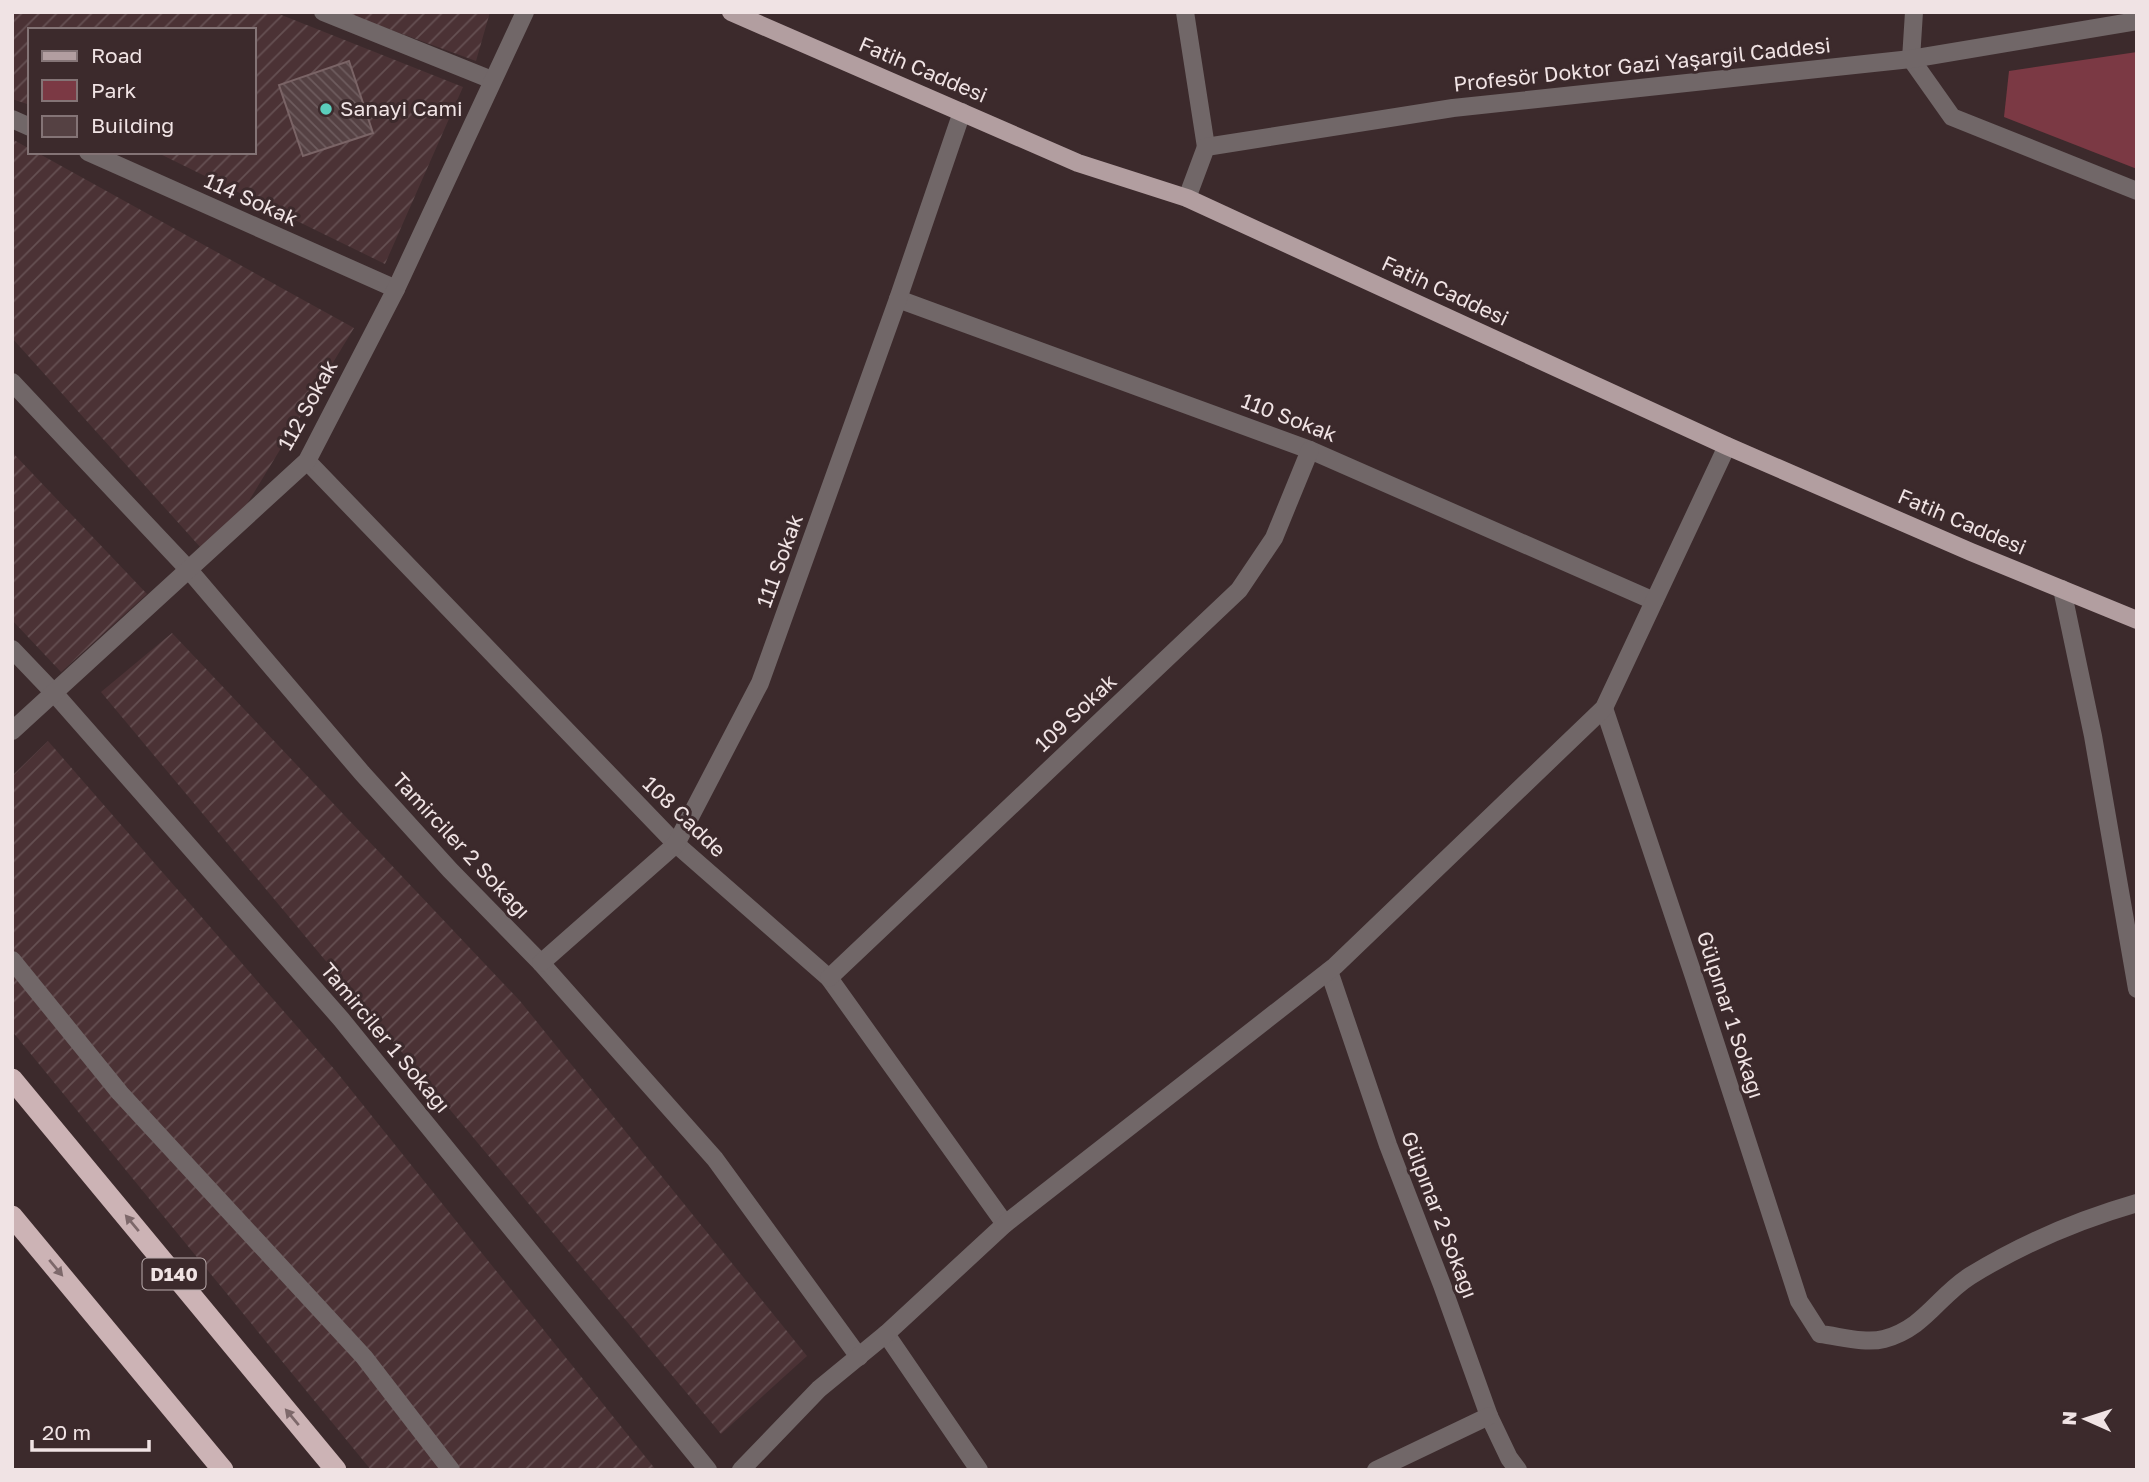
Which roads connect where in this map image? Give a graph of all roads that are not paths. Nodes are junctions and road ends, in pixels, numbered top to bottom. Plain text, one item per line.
1 (323, 12) edge
2 (525, 12) edge
3 (731, 12) edge
4 (1185, 12) edge
5 (1914, 12) edge
6 (2137, 21) edge
7 (1911, 59) junction
8 (492, 80) junction
9 (961, 112) junction
10 (12, 119) edge
11 (28, 126) edge
12 (1206, 147) junction
13 (92, 154) edge
14 (2137, 191) edge
15 (1187, 198) junction
16 (396, 289) junction
17 (898, 299) junction
18 (12, 382) edge
19 (1727, 446) junction
20 (1310, 450) junction
21 (307, 461) junction
22 (189, 570) junction
23 (2062, 589) junction
24 (1654, 601) junction
25 (2137, 620) edge
26 (12, 649) edge
27 (55, 694) junction
28 (1604, 708) junction
29 (12, 731) edge
30 (676, 844) junction
31 (12, 960) edge
32 (541, 963) junction
33 (1329, 971) junction
34 (829, 978) junction
35 (2137, 989) edge
36 (12, 1079) edge
37 (2137, 1203) edge
38 (12, 1216) edge
39 (1005, 1224) junction
40 (886, 1334) junction
41 (859, 1357) junction
42 (1489, 1416) junction
43 (223, 1470) edge
44 (336, 1470) edge
45 (451, 1470) edge
46 (708, 1470) edge
47 (741, 1470) edge
48 (979, 1470) edge
49 (1376, 1470) edge
50 (1518, 1470) edge

1 - 8 street
2 - 8 street, 112 Sokak
3 - 9 main road, Fatih Caddesi
4 - 12 street
5 - 7 street
6 - 7 street, Profesör Doktor Gazi Yaşargil Caddesi
7 - 12 street, Profesör Doktor Gazi Yaşargil Caddesi
7 - 14 street
8 - 16 street, 112 Sokak
9 - 15 main road, Fatih Caddesi
9 - 17 street, 111 Sokak
10 - 11 street
12 - 15 street
13 - 16 street, 114 Sokak
15 - 19 main road, Fatih Caddesi
16 - 21 street, 112 Sokak
17 - 20 street, 110 Sokak
17 - 30 street, 111 Sokak
18 - 22 street, Tamirciler 2 Sokağı
19 - 23 main road, Fatih Caddesi
19 - 24 street
20 - 24 street, 110 Sokak
20 - 34 street, 109 Sokak
21 - 22 street, 112 Sokak
21 - 30 street, 108 Cadde
22 - 27 street, 112 Sokak
22 - 32 street, Tamirciler 2 Sokağı
23 - 25 main road, Fatih Caddesi
23 - 35 street
24 - 28 street
26 - 27 street, Tamirciler 1 Sokağı
27 - 29 street, 112 Sokak
27 - 46 street, Tamirciler 1 Sokağı
28 - 33 street
28 - 37 street, Gülpınar 1 Sokağı
30 - 32 street, 111 Sokak
30 - 34 street, 108 Cadde
31 - 45 street
32 - 41 street, Tamirciler 2 Sokağı
33 - 39 street
33 - 42 street, Gülpınar 2 Sokağı
34 - 39 street, 108 Cadde
44 -> 36 highway, D140
38 -> 43 highway
39 - 40 street
40 - 41 street
40 - 48 street
41 - 47 street
42 - 49 street
42 - 50 street, Gülpınar 2 Sokağı

